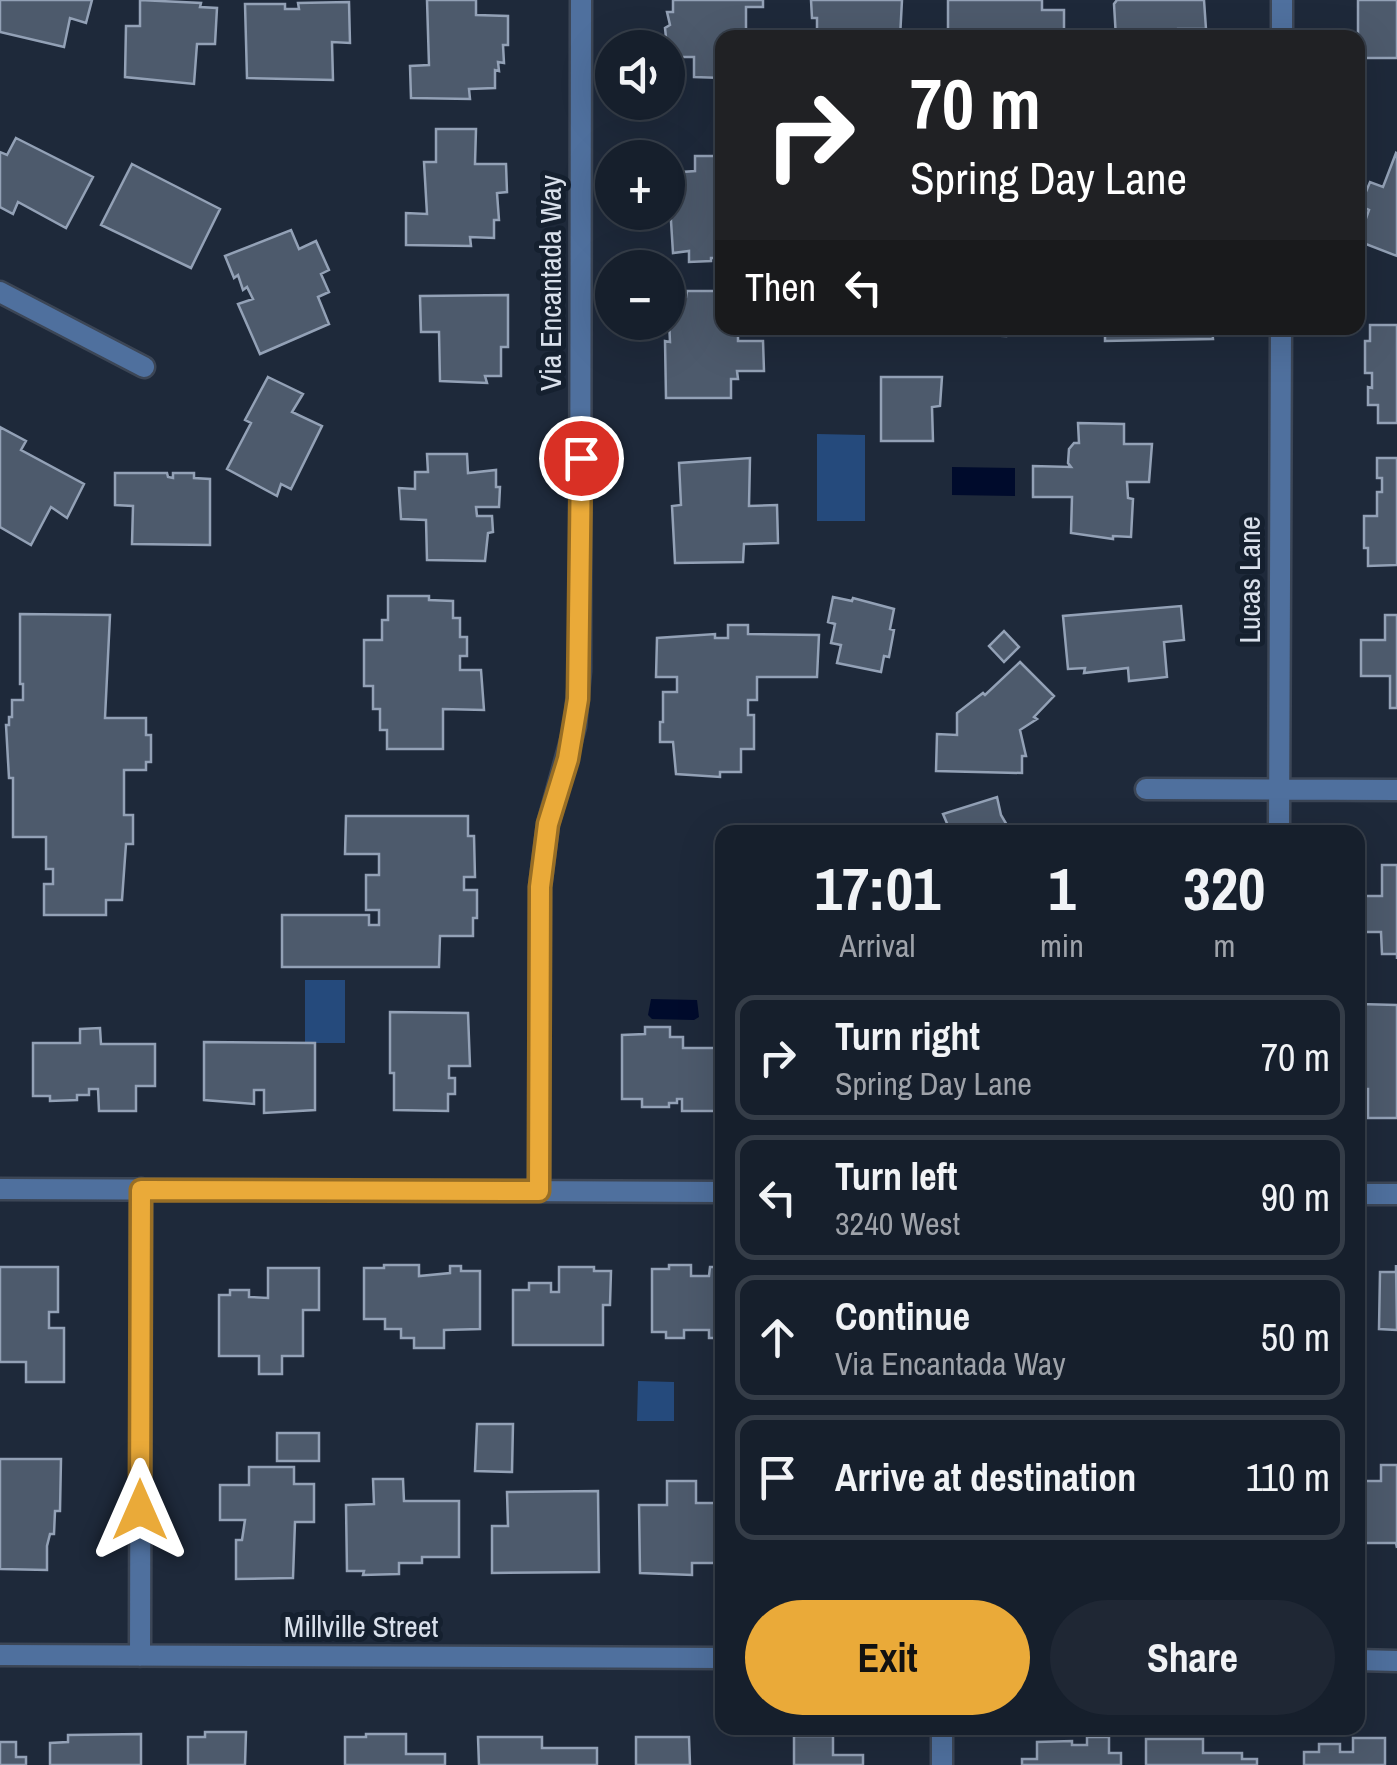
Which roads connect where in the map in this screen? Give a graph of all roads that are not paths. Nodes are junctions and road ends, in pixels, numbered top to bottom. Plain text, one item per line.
1 (581, 0) edge
2 (1282, 0) edge
3 (1282, 30) edge
4 (0, 292) edge
5 (1281, 335) edge
6 (144, 367) dead end
7 (1146, 789) dead end
8 (1279, 789) junction
9 (1397, 790) edge
10 (1279, 825) edge
11 (0, 1189) edge
12 (141, 1190) junction
13 (539, 1191) junction
14 (715, 1192) edge
15 (1365, 1194) edge
16 (1397, 1194) edge
17 (0, 1655) edge
18 (140, 1656) junction
19 (715, 1658) edge
20 (1365, 1660) edge
21 (1397, 1660) edge
22 (942, 1735) edge
23 (942, 1765) edge

1 - 13 street, Via Encantada Way
2 - 3 street
4 - 6 street
5 - 8 street, Lucas Lane
7 - 8 street
8 - 9 street
8 - 10 street, Lucas Lane
11 - 12 street
12 - 13 street
12 - 18 street
13 - 14 street
15 - 16 street
17 - 18 street, Millville Street
18 - 19 street, Millville Street
20 - 21 street
22 - 23 street

